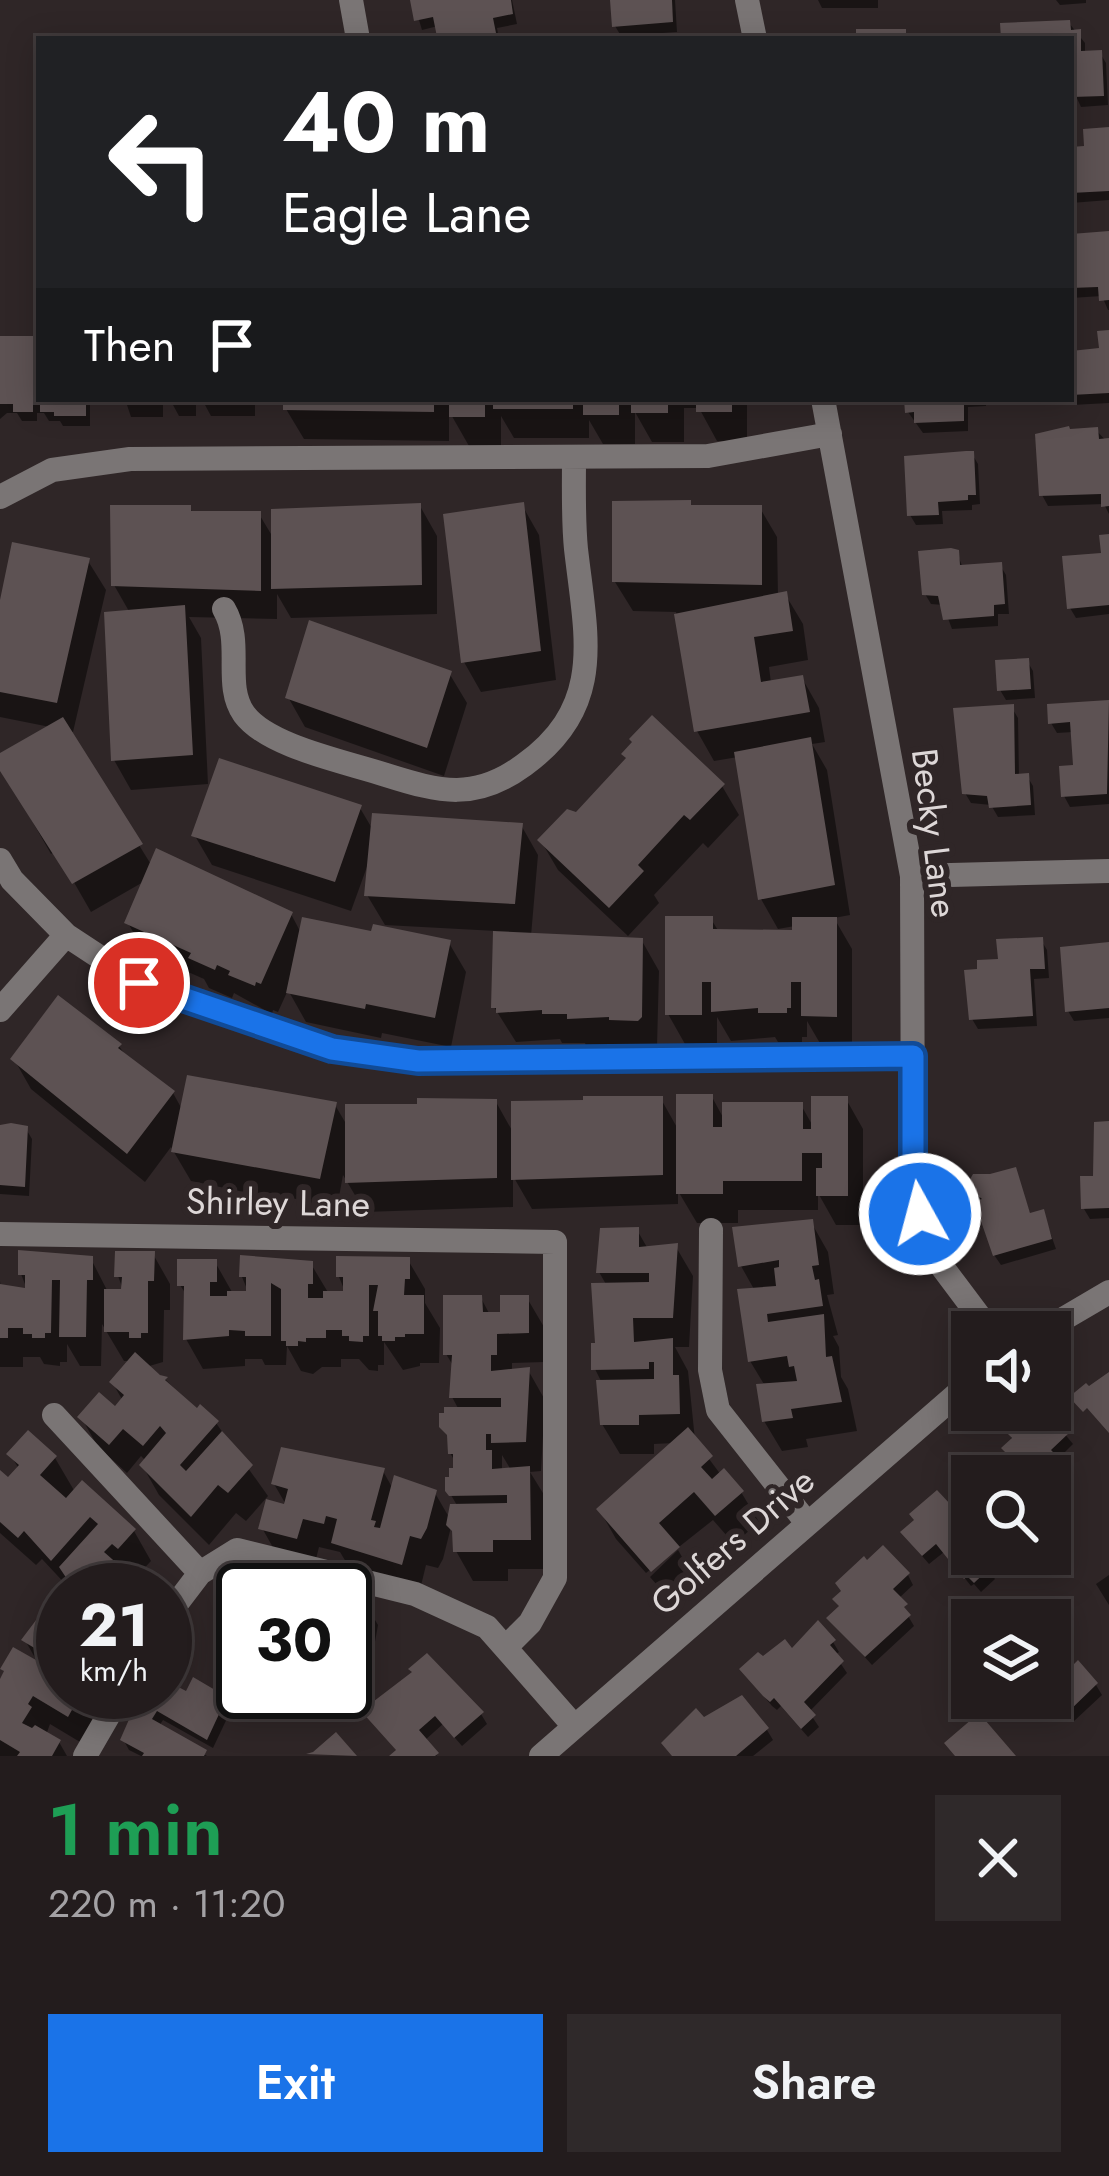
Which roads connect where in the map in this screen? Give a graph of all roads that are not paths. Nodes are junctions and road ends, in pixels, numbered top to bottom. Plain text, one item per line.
1 (351, 0) edge
2 (748, 0) edge
3 (357, 36) edge
4 (754, 36) edge
5 (824, 402) edge
6 (830, 434) junction
7 (574, 457) junction
8 (0, 497) edge
9 (224, 609) dead end
10 (0, 860) edge
11 (1109, 871) edge
12 (912, 876) junction
13 (66, 934) junction
14 (0, 1010) edge
15 (913, 1056) junction
16 (711, 1230) dead end
17 (0, 1234) edge
18 (1109, 1292) edge
19 (975, 1311) edge
20 (1071, 1314) edge
21 (951, 1400) edge
22 (54, 1415) dead end
23 (808, 1523) junction
24 (200, 1573) junction
25 (192, 1583) edge
26 (507, 1646) junction
27 (106, 1719) edge
28 (574, 1726) junction
29 (85, 1756) edge
30 (541, 1756) edge

1 - 3 street
2 - 4 street
5 - 6 street, Becky Lane
6 - 7 street
6 - 12 street, Becky Lane
7 - 8 street
7 - 9 street
10 - 13 street
11 - 12 street
12 - 15 street, Becky Lane
13 - 14 street
13 - 15 street
15 - 19 street, Becky Lane
16 - 23 street
17 - 26 street, Shirley Lane
18 - 20 street
21 - 23 street, Golfers Drive
22 - 24 street
23 - 28 street, Golfers Drive
24 - 25 street
24 - 26 street
26 - 28 street
27 - 29 street
28 - 30 street, Golfers Drive

